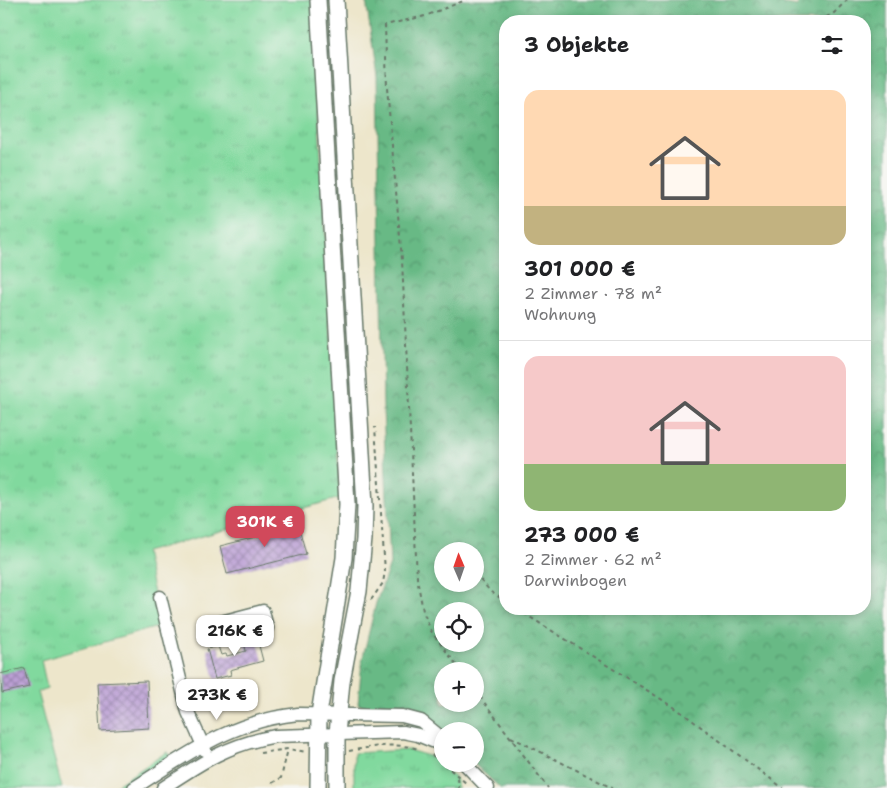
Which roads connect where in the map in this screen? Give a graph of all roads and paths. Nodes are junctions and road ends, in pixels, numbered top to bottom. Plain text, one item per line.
1 (318, 0) edge
2 (336, 0) edge
3 (466, 0) edge
4 (847, 0) edge
5 (830, 15) edge
6 (484, 584) edge
7 (160, 597) dead end
8 (499, 597) edge
9 (527, 615) edge
10 (217, 623) dead end
11 (259, 630) dead end
12 (242, 634) dead end
13 (227, 639) dead end
14 (454, 662) edge
15 (484, 702) edge
16 (319, 714) junction
17 (339, 714) junction
18 (434, 731) edge
19 (318, 734) junction
20 (337, 734) junction
21 (509, 736) junction
22 (434, 742) edge
23 (202, 745) junction
24 (288, 749) junction
25 (424, 750) dead end
26 (317, 752) junction
27 (337, 752) junction
28 (429, 753) dead end
29 (254, 754) dead end
30 (434, 757) edge
31 (209, 758) junction
32 (452, 772) edge
33 (473, 772) edge
34 (458, 778) junction
35 (272, 784) dead end
36 (134, 788) edge
37 (164, 788) edge
38 (318, 788) edge
39 (337, 788) edge
40 (459, 788) edge
41 (472, 788) edge
42 (488, 788) edge
43 (548, 788) edge
44 (612, 788) edge
45 (783, 788) edge

1 - 16 main road
2 - 17 main road
3 - 14 path
4 - 5 path
6 - 8 path
7 - 23 street
9 - 45 path
10 - 11 street
12 - 13 street
15 - 21 path
16 - 17 street
16 - 19 main road
16 - 23 street
17 - 18 street
17 - 20 main road
19 - 20 street
19 - 26 main road
19 - 31 street
20 - 22 street
20 - 27 main road
21 - 43 path
21 - 44 path
23 - 31 street
23 - 36 street
24 - 26 path
24 - 29 path
24 - 35 path
25 - 27 path
26 - 38 main road
27 - 39 main road
28 - 30 path
31 - 37 street
32 - 34 path
33 - 42 street
34 - 40 path
34 - 41 path

